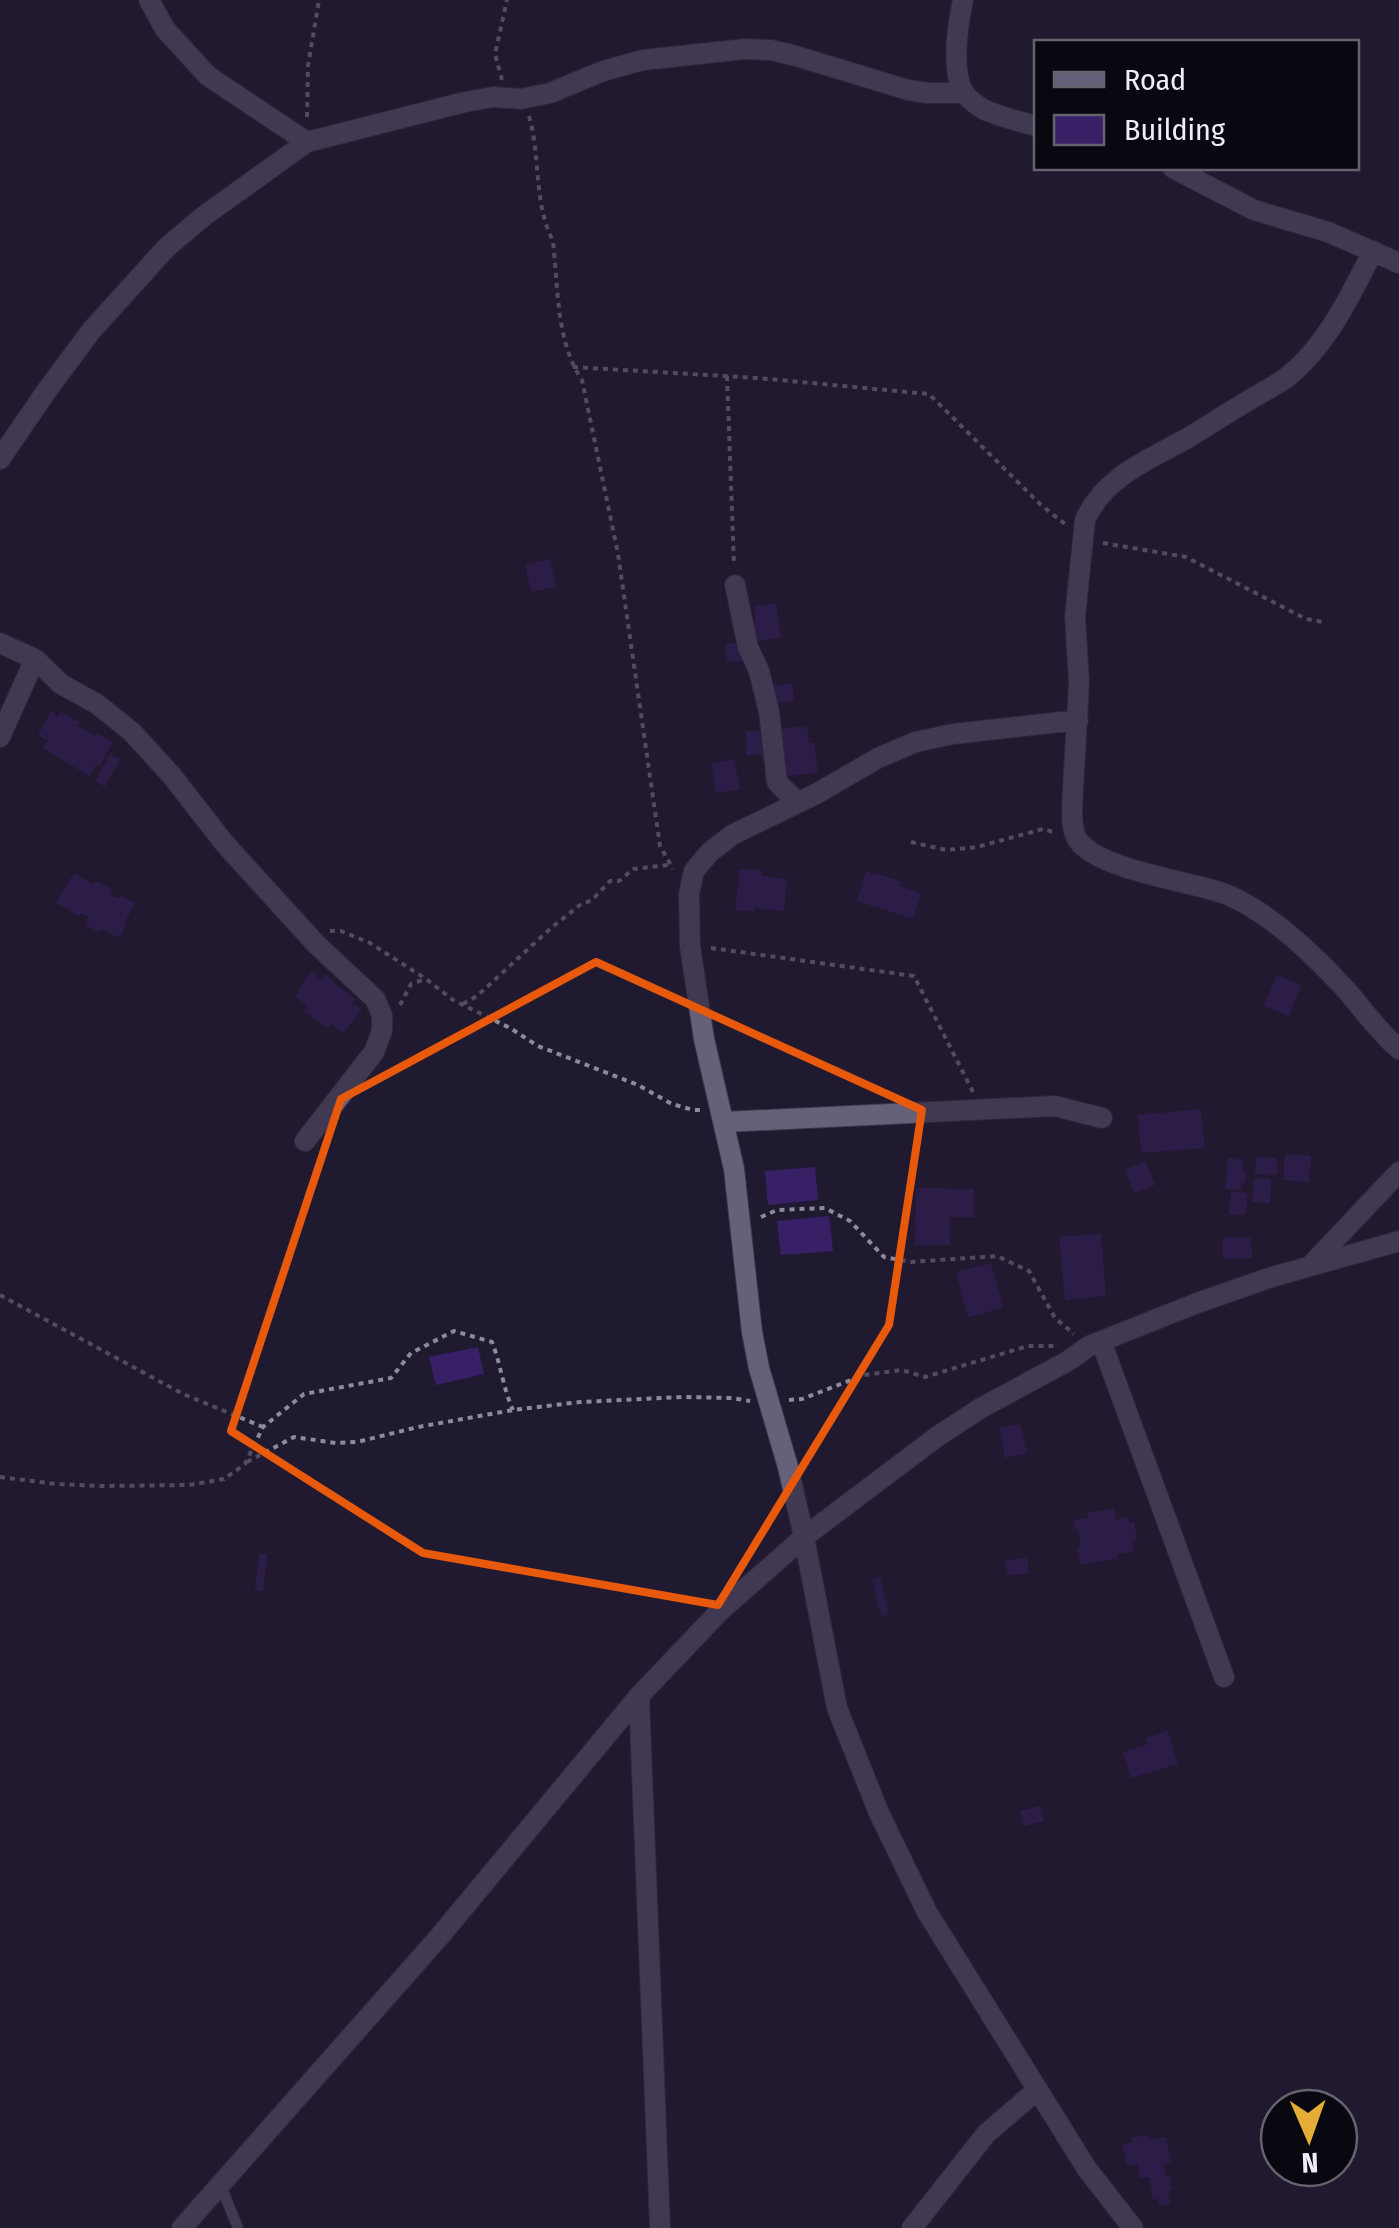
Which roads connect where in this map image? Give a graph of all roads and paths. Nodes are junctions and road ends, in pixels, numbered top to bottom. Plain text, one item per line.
1 (149, 0) edge
2 (319, 0) edge
3 (506, 0) edge
4 (963, 0) edge
5 (964, 93) junction
6 (514, 99) junction
7 (1034, 125) edge
8 (307, 142) junction
9 (1176, 170) edge
10 (1374, 251) junction
11 (1399, 263) edge
12 (573, 367) junction
13 (727, 376) junction
14 (0, 459) edge
15 (1083, 539) junction
16 (734, 585) joint
17 (1323, 622) dead end
18 (0, 643) edge
19 (35, 660) junction
20 (1078, 720) junction
21 (0, 737) edge
22 (798, 803) junction
23 (1077, 839) junction
24 (911, 842) dead end
25 (670, 865) junction
26 (694, 871) junction
27 (689, 894) junction
28 (324, 932) dead end
29 (690, 946) junction
30 (426, 979) junction
31 (463, 1004) junction
32 (382, 1030) junction
33 (1399, 1049) edge
34 (982, 1110) junction
35 (723, 1115) junction
36 (1102, 1118) dead end
37 (305, 1140) dead end
38 (1399, 1172) edge
39 (740, 1227) junction
40 (1399, 1241) edge
41 (1311, 1265) junction
42 (0, 1295) edge
43 (1095, 1344) junction
44 (767, 1402) junction
45 (513, 1410) junction
46 (263, 1427) junction
47 (246, 1462) junction
48 (0, 1476) edge
49 (804, 1537) junction
50 (1224, 1677) dead end
51 (639, 1696) junction
52 (1037, 2090) junction
53 (221, 2186) junction
54 (182, 2228) edge
55 (238, 2228) edge
56 (660, 2228) edge
57 (912, 2228) edge
58 (1133, 2228) edge

1 - 8 street
2 - 8 path
3 - 6 path
4 - 5 street
5 - 6 street
5 - 7 street
6 - 8 street
6 - 12 path
8 - 14 street
9 - 10 street
10 - 11 street
10 - 15 street
12 - 13 path
12 - 25 path
13 - 15 path
13 - 16 path
15 - 17 path
15 - 20 street
16 - 22 street
18 - 19 street
19 - 21 street
19 - 32 street
20 - 22 street
20 - 23 street
22 - 26 street
23 - 24 path
23 - 33 street
25 - 26 path
25 - 27 path
25 - 31 path
26 - 27 street
27 - 29 street
28 - 30 path
29 - 34 path
29 - 35 street
30 - 31 path
30 - 32 path
31 - 35 path
32 - 37 street
34 - 35 street
34 - 36 street
35 - 39 street
38 - 41 street
39 - 43 path
39 - 44 street
40 - 41 street
41 - 43 street
42 - 46 path
43 - 44 path
43 - 49 street
43 - 50 street
44 - 45 path
44 - 49 street
45 - 46 path
45 - 47 path
46 - 47 path
47 - 48 path
49 - 51 street
49 - 52 street
51 - 53 street
51 - 56 street
52 - 57 street
52 - 58 street
53 - 54 street
53 - 55 lane

